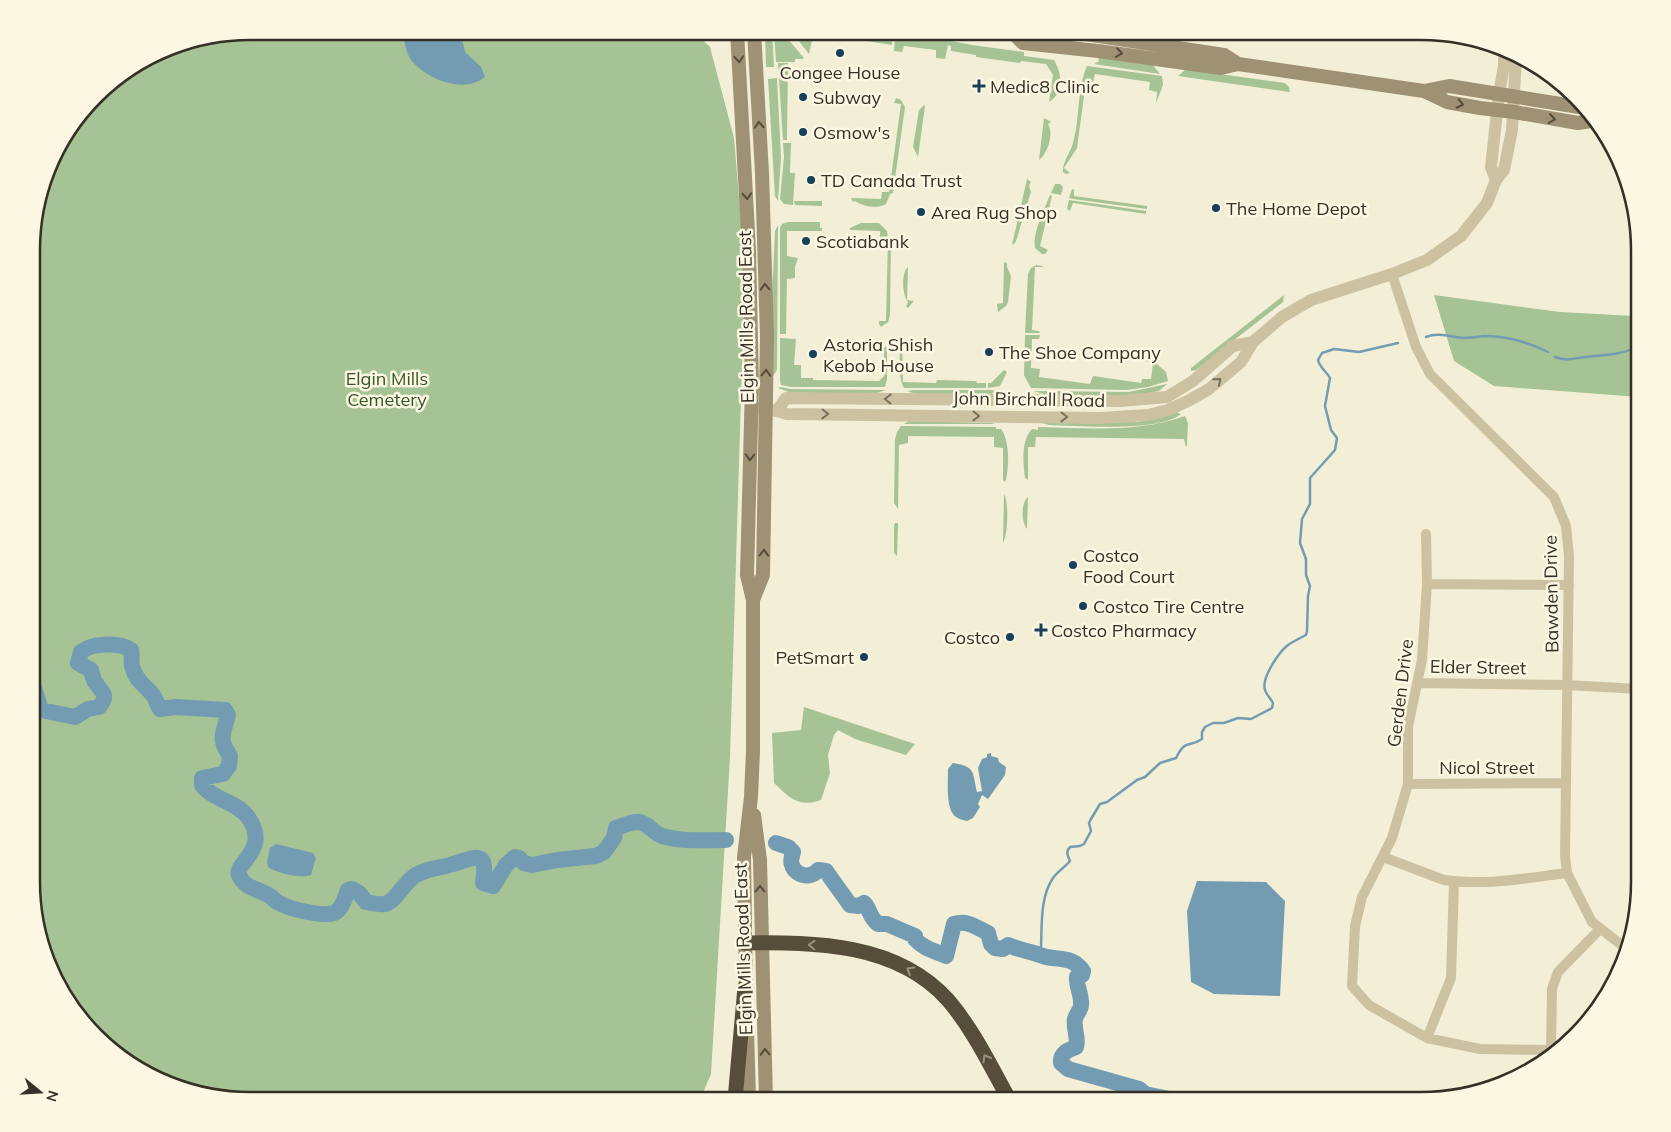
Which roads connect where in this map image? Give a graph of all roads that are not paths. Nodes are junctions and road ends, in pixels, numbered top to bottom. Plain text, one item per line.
1 (737, 40) edge
2 (754, 40) edge
3 (1019, 40) edge
4 (1126, 40) edge
5 (1504, 57) edge
6 (1516, 63) edge
7 (1238, 64) junction
8 (1424, 91) junction
9 (1499, 94) junction
10 (1514, 96) junction
11 (1574, 107) edge
12 (1498, 110) junction
13 (1514, 112) junction
14 (1588, 122) edge
15 (1496, 180) junction
16 (1392, 274) junction
17 (765, 409) junction
18 (1426, 534) dead end
19 (1427, 584) junction
20 (1569, 586) junction
21 (1418, 683) junction
22 (1567, 685) junction
23 (1631, 689) edge
24 (1566, 783) junction
25 (1408, 784) junction
26 (751, 796) junction
27 (1382, 857) junction
28 (1567, 873) junction
29 (1454, 881) junction
30 (1600, 929) junction
31 (745, 943) junction
32 (762, 943) junction
33 (1621, 945) edge
34 (745, 987) junction
35 (1427, 1038) junction
36 (1551, 1047) edge
37 (1548, 1050) edge
38 (736, 1092) edge
39 (749, 1092) edge
40 (766, 1092) edge
41 (1005, 1092) edge

1 -> 17 main road, Elgin Mills Road East
17 -> 2 main road, Elgin Mills Road East
3 -> 7 main road
4 - 7 main road
5 - 9 street
6 - 10 street, John Birchall Road
7 - 8 main road
8 - 9 main road
8 -> 12 main road
9 - 10 main road
9 - 12 street
10 - 11 main road
10 - 13 street, John Birchall Road
12 - 13 main road
12 - 15 street
13 -> 14 main road
13 - 15 street, John Birchall Road
15 - 16 street, John Birchall Road
16 - 17 street, John Birchall Road
16 - 20 street, Bawden Drive
17 - 26 main road, Elgin Mills Road East
18 - 19 street, Gerden Drive
19 - 20 street
19 - 21 street, Gerden Drive
20 - 22 street, Bawden Drive
21 - 22 street, Elder Street
21 - 25 street, Gerden Drive
22 - 23 street, Elder Street
22 - 24 street, Bawden Drive
24 - 25 street, Nicol Street
24 - 28 street, Bawden Drive
25 - 27 street, Gerden Drive
26 - 31 main road, Elgin Mills Road East
32 -> 26 main road, Elgin Mills Road East
27 - 29 street
27 - 35 street, Gerden Drive
28 - 29 street
28 - 30 street, Bawden Drive
29 - 35 street
30 - 33 street, Bawden Drive
30 - 36 street
31 - 32 highway
31 - 34 main road, Elgin Mills Road East
40 -> 32 main road, Elgin Mills Road East
41 -> 32 highway
34 - 38 highway
34 - 39 main road, Elgin Mills Road East
35 - 37 street, Gerden Drive

